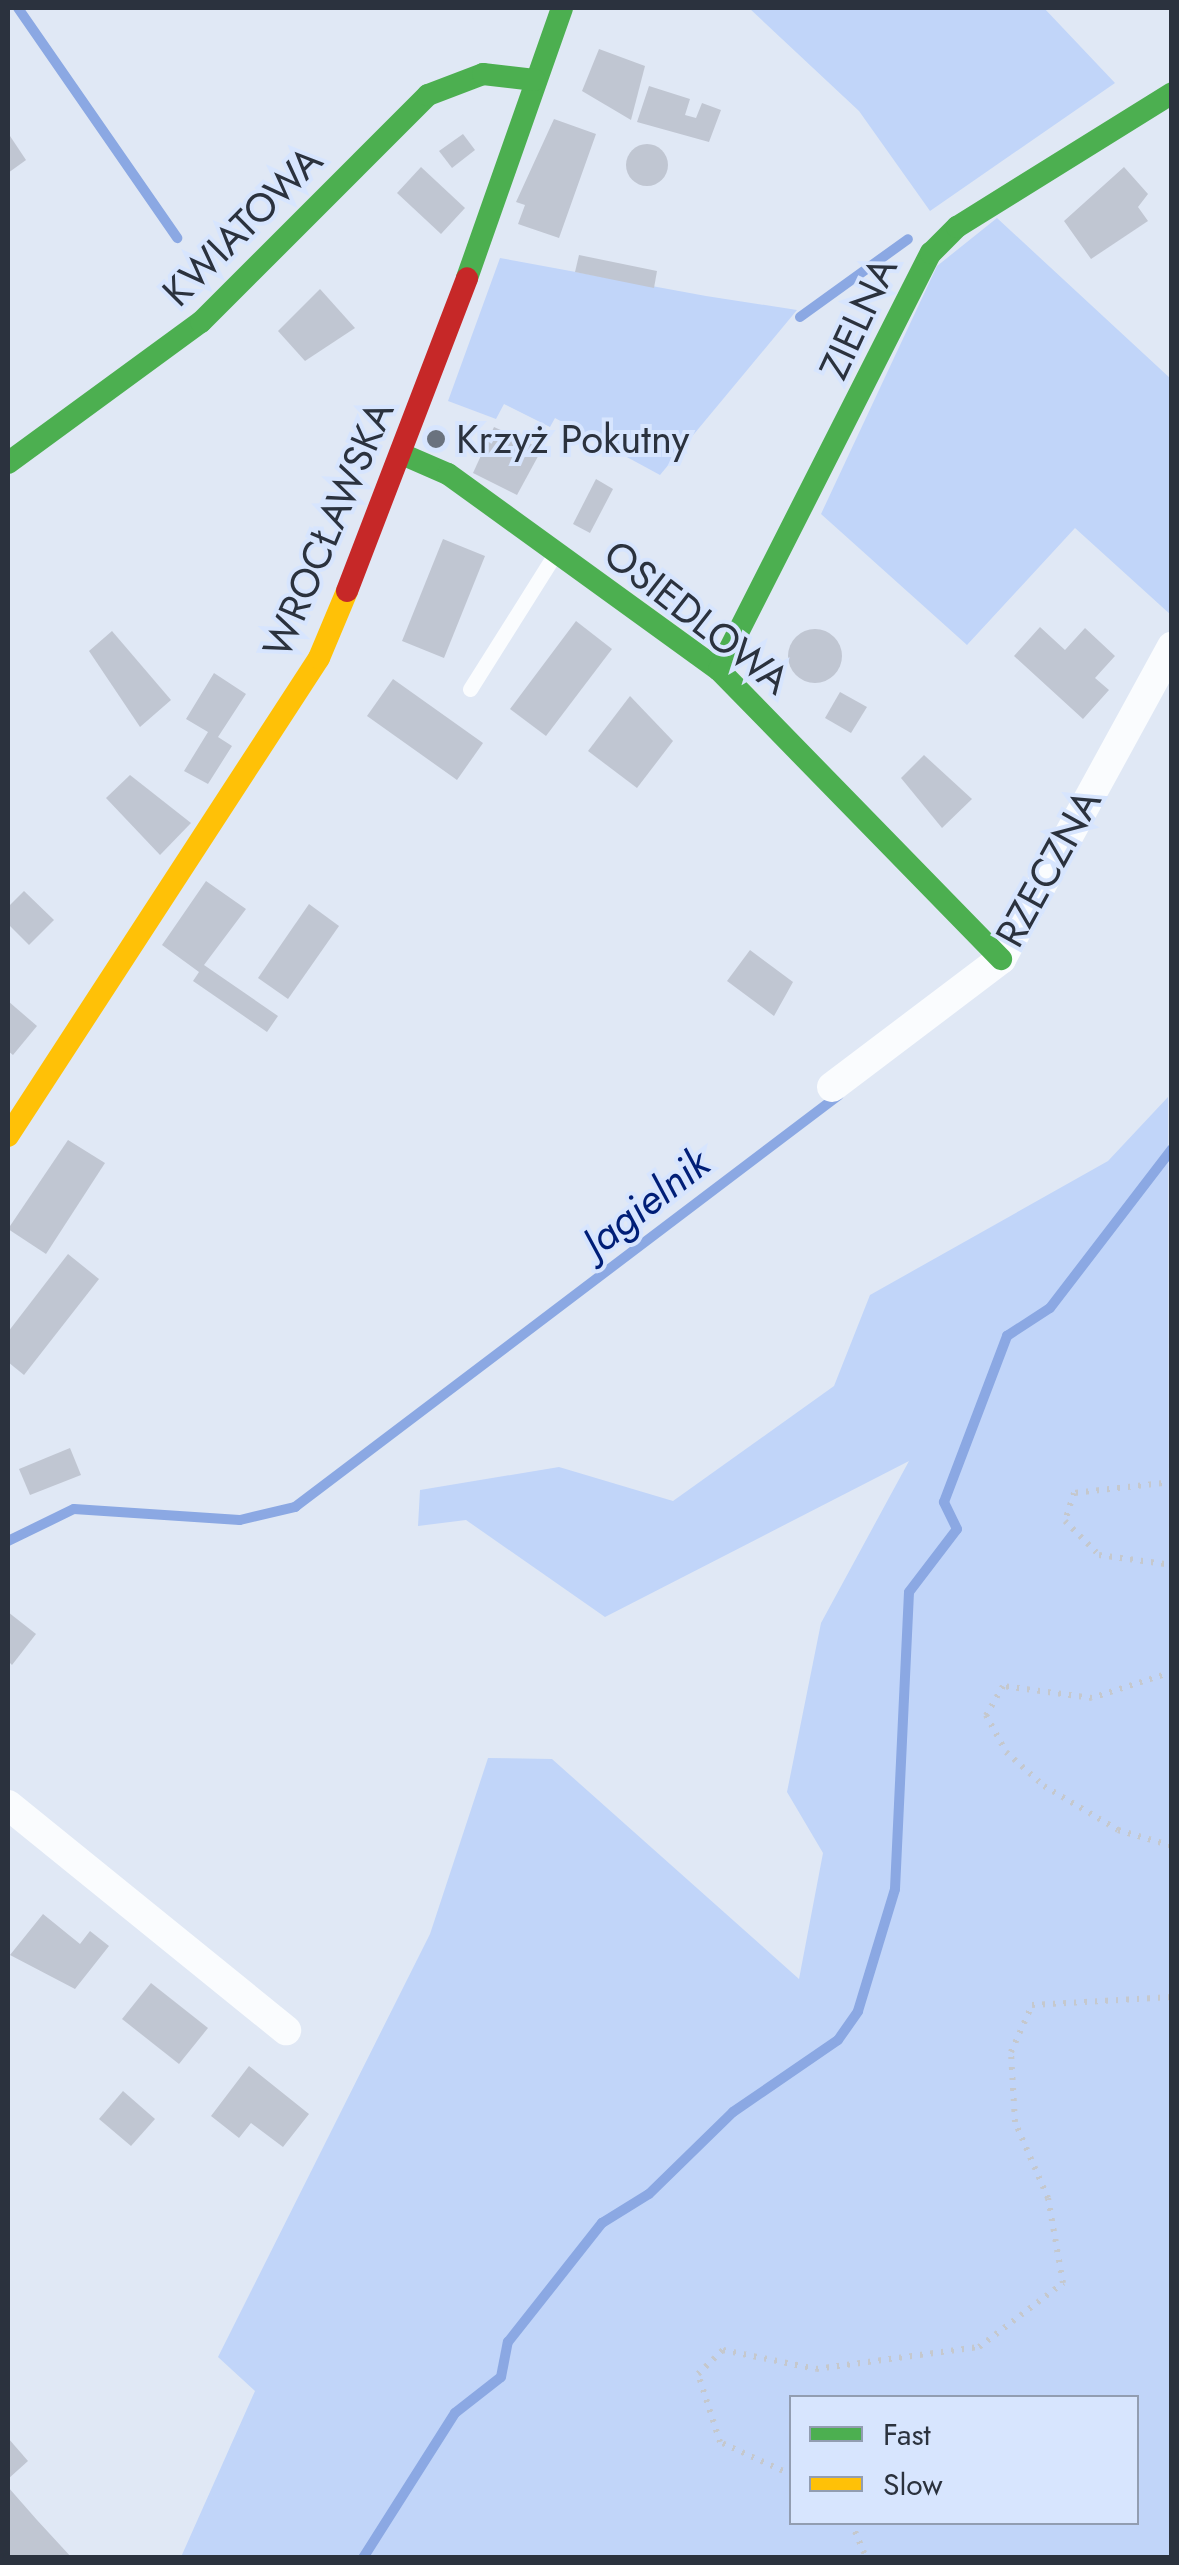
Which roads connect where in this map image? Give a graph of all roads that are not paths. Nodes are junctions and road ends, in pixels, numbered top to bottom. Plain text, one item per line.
1 (562, 8) edge
2 (535, 80) junction
3 (1172, 94) edge
4 (404, 456) junction
5 (8, 463) edge
6 (554, 554) junction
7 (1172, 647) edge
8 (718, 670) junction
9 (470, 689) dead end
10 (1001, 958) junction
11 (832, 1087) dead end
12 (10, 1127) edge
13 (8, 1805) edge
14 (286, 2030) dead end

1 - 2 street, WROCŁAWSKA
2 - 4 street, WROCŁAWSKA
2 - 5 street, KWIATOWA
3 - 8 street, ZIELNA
4 - 6 street, OSIEDLOWA
4 - 12 street, WROCŁAWSKA
6 - 8 street, OSIEDLOWA
6 - 9 lane
7 - 10 street, RZECZNA
8 - 10 street, OSIEDLOWA
10 - 11 street, RZECZNA
13 - 14 street

